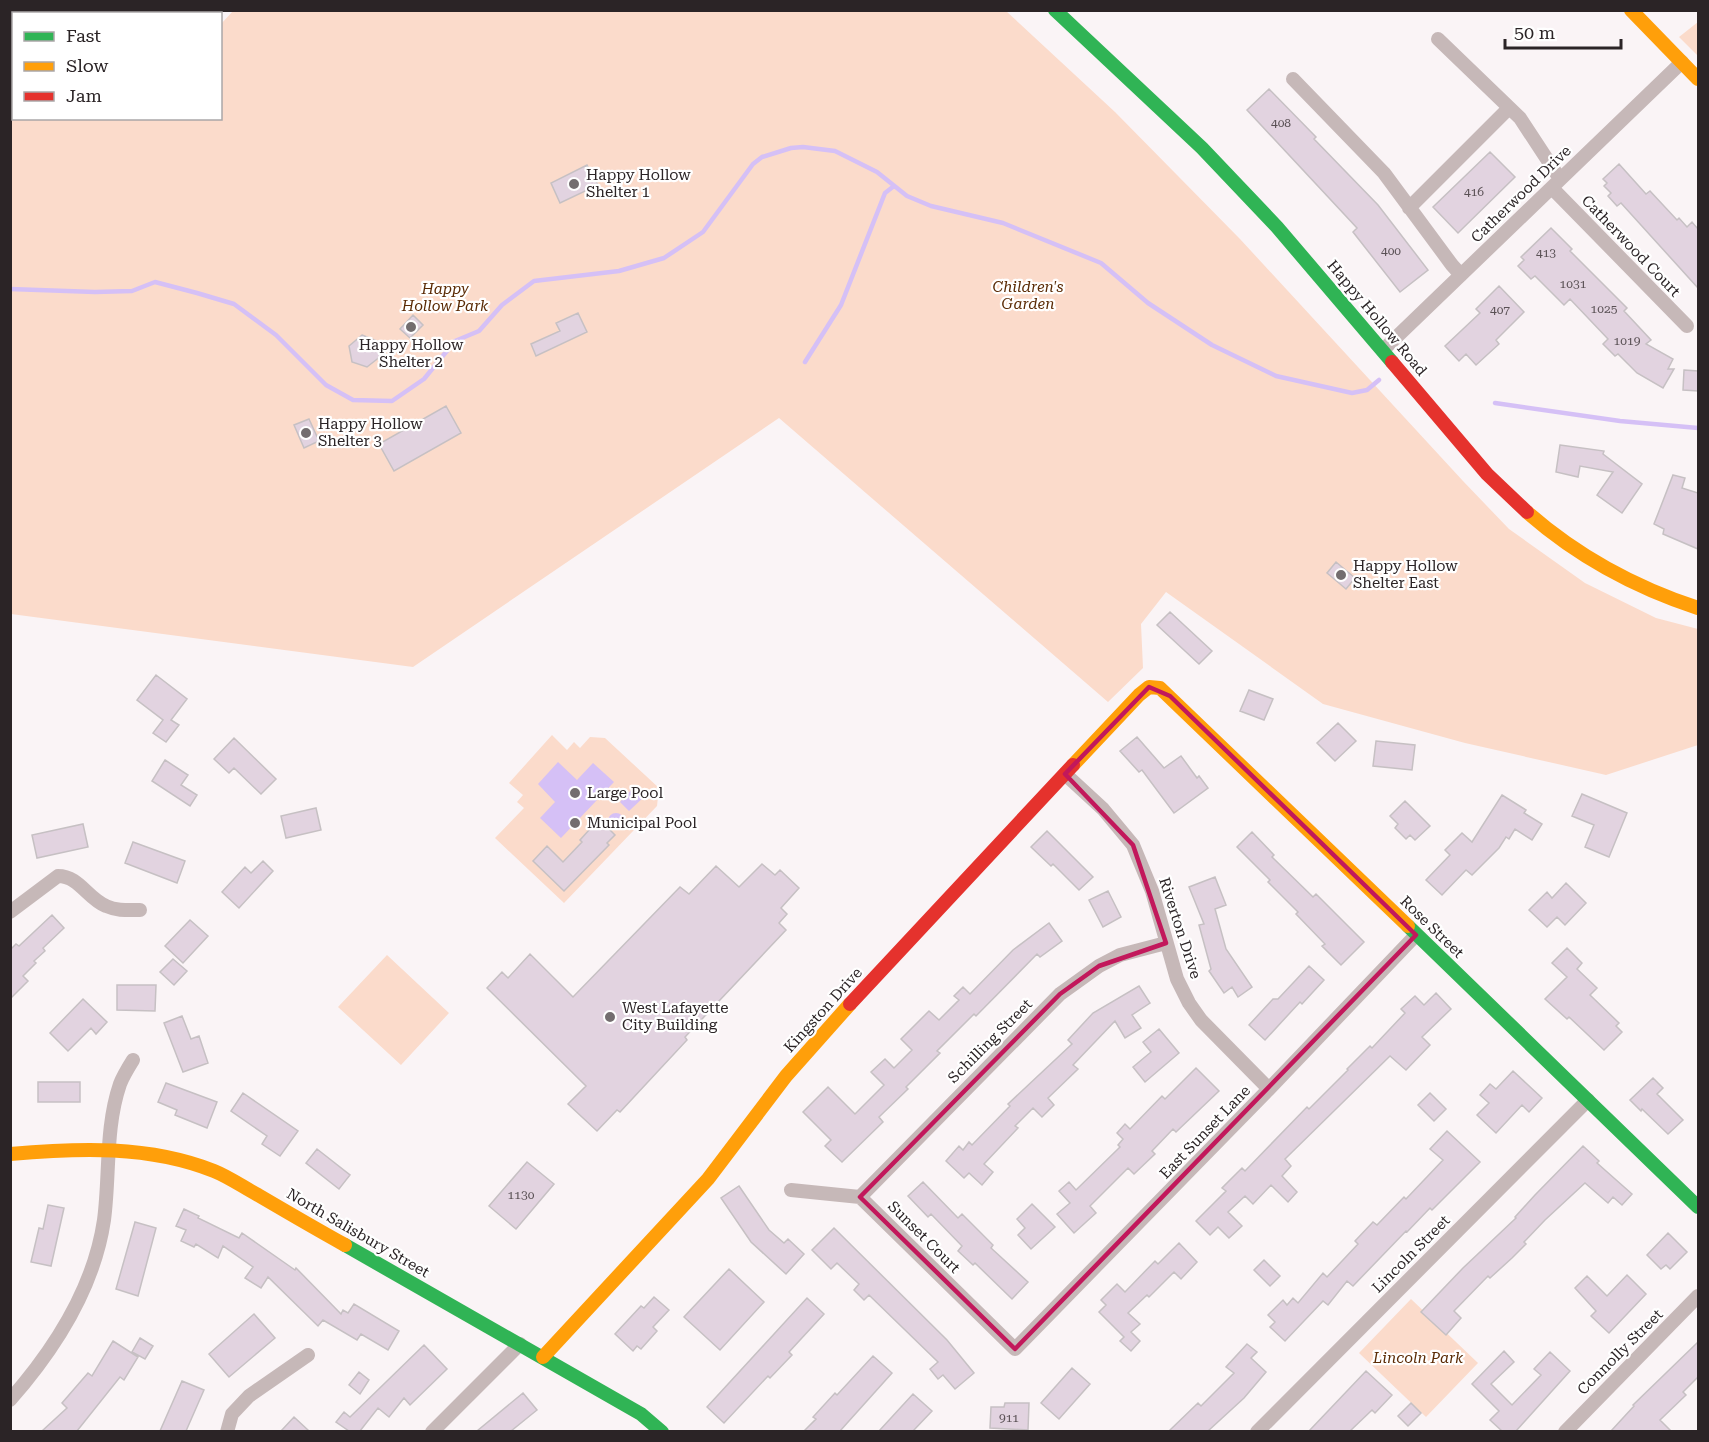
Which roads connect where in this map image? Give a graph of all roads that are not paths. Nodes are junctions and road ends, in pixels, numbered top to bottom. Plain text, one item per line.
1 (1055, 10) edge
2 (1631, 10) edge
3 (1438, 39) dead end
4 (1682, 62) junction
5 (1293, 79) dead end
6 (1698, 79) edge
7 (1509, 108) junction
8 (1556, 183) junction
9 (1409, 208) junction
10 (1461, 274) junction
11 (1688, 326) dead end
12 (1383, 350) junction
13 (1698, 608) edge
14 (1139, 695) joint
15 (1065, 774) junction
16 (140, 910) dead end
17 (10, 912) edge
18 (1416, 935) junction
19 (1166, 943) junction
20 (133, 1060) dead end
21 (1269, 1089) junction
22 (1588, 1100) junction
23 (109, 1149) junction
24 (10, 1154) edge
25 (791, 1190) dead end
26 (860, 1197) junction
27 (1698, 1207) edge
28 (1698, 1296) edge
29 (520, 1344) junction
30 (1015, 1349) joint
31 (308, 1355) dead end
32 (543, 1357) junction
33 (10, 1400) edge
34 (227, 1431) edge
35 (432, 1431) edge
36 (662, 1431) edge
37 (1257, 1431) edge
38 (1565, 1431) edge

1 - 12 street, Happy Hollow Road
2 - 4 street
3 - 7 street, Catherwood Court
4 - 6 street
4 - 8 street, Catherwood Drive
5 - 9 street
7 - 8 street, Catherwood Court
7 - 9 street
8 - 10 street, Catherwood Drive
8 - 11 street, Catherwood Court
9 - 10 street
10 - 12 street, Catherwood Drive
12 - 13 street, Happy Hollow Road
14 - 15 street, Kingston Drive
14 - 18 street, Rose Street
15 - 19 street, Riverton Drive
15 - 32 street, Kingston Drive
16 - 17 street
18 - 21 street, East Sunset Lane
18 - 22 street, Rose Street
19 - 21 street, Riverton Drive
19 - 26 street, Schilling Street
20 - 23 street
21 - 30 street, East Sunset Lane
22 - 27 street, Rose Street
22 - 37 street, Lincoln Street
23 - 24 street, North Salisbury Street
23 - 29 street, North Salisbury Street
23 - 33 street
25 - 26 street
26 - 30 street, Sunset Court
28 - 38 street, Connolly Street
29 - 32 street, North Salisbury Street
29 - 35 street
31 - 34 street
32 - 36 street, North Salisbury Street

